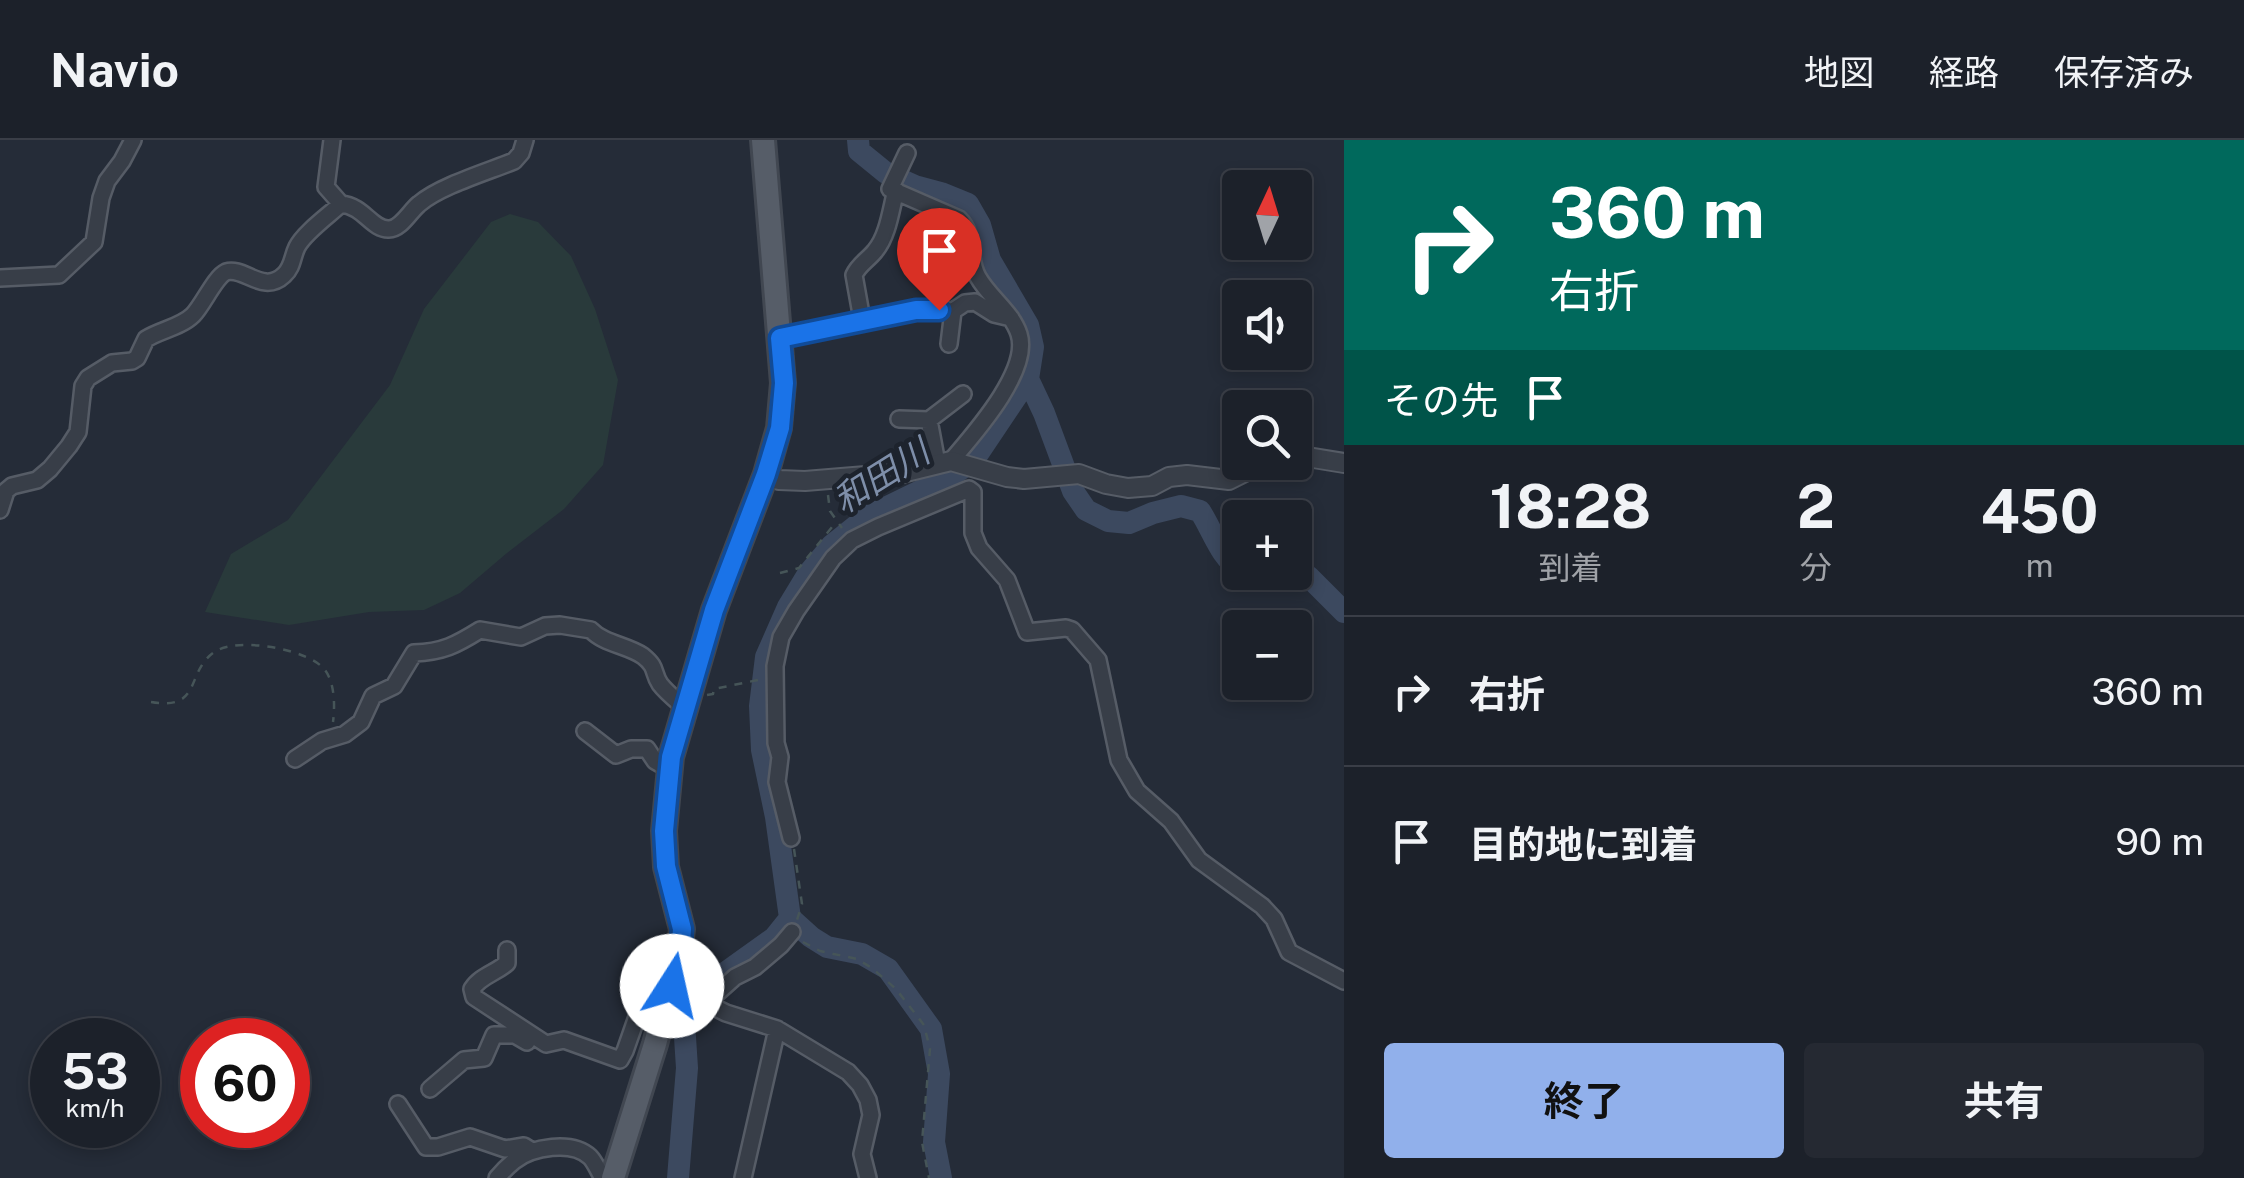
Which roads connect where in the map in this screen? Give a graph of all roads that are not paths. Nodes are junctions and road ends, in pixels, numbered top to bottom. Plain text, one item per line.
1 (133, 140) edge
2 (332, 140) edge
3 (526, 140) edge
4 (764, 140) edge
5 (907, 153) dead end
6 (896, 190) junction
7 (341, 204) junction
8 (0, 278) edge
9 (953, 311) junction
10 (1011, 318) junction
11 (858, 322) junction
12 (780, 338) junction
13 (949, 344) dead end
14 (962, 394) dead end
15 (899, 419) dead end
16 (929, 420) junction
17 (1312, 458) edge
18 (949, 462) junction
19 (1344, 463) edge
20 (986, 473) junction
21 (766, 474) junction
22 (1222, 479) edge
23 (969, 489) junction
24 (0, 510) edge
25 (685, 702) junction
26 (585, 730) dead end
27 (295, 758) dead end
28 (669, 770) junction
29 (791, 838) road end
30 (792, 932) road end
31 (508, 950) dead end
32 (1344, 981) edge
33 (672, 988) junction
34 (706, 1002) junction
35 (776, 1028) junction
36 (546, 1044) junction
37 (430, 1089) dead end
38 (398, 1104) dead end
39 (532, 1151) junction
40 (496, 1178) edge
41 (602, 1178) edge
42 (613, 1178) edge
43 (743, 1178) edge
44 (868, 1178) edge

1 - 8 street
2 - 7 street
3 - 7 street
4 - 12 main road
5 - 6 street
6 - 10 street
6 - 11 street
7 - 24 street
9 - 10 street
9 - 11 street
9 - 13 street
10 - 18 street
11 - 12 street
12 - 21 main road
14 - 16 street
15 - 16 street
16 - 18 street
17 - 19 street
18 - 20 street
18 - 21 street
20 - 22 street
20 - 23 street
21 - 25 main road
23 - 29 street
23 - 32 street
25 - 27 street
25 - 28 main road
26 - 28 street
28 - 33 main road
30 - 34 street
31 - 36 street
33 - 34 street
33 - 36 street
33 - 42 main road
34 - 35 street
35 - 43 street
35 - 44 street
36 - 37 street
38 - 39 street
39 - 40 street
39 - 41 street

